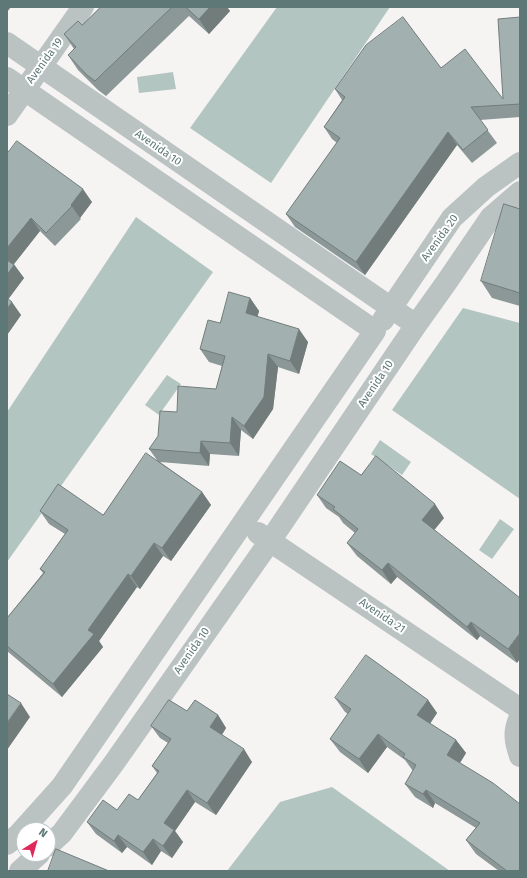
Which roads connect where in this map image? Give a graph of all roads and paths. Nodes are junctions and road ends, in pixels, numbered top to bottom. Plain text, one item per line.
1 (84, 7) edge
2 (7, 43) edge
3 (41, 67) junction
4 (16, 84) edge
5 (7, 115) edge
6 (520, 163) edge
7 (212, 185) junction
8 (520, 192) edge
9 (195, 208) junction
10 (392, 308) junction
11 (416, 325) junction
12 (375, 331) junction
13 (400, 348) junction
14 (244, 524) junction
15 (270, 541) junction
16 (520, 709) edge
17 (520, 717) edge
18 (520, 756) edge
19 (56, 839) edge
20 (7, 844) edge
21 (30, 862) edge
22 (20, 871) edge

1 - 3 street, Avenida 19
2 - 3 street, Avenida 10
3 - 4 street, Avenida 19
3 - 7 street, Avenida 10
4 - 5 street, Avenida 19
4 - 9 street
6 - 10 street, Avenida 20
7 - 9 street
7 - 10 street, Avenida 10
8 - 11 street
9 - 12 street
10 - 11 street, Avenida 10
10 - 12 street, Avenida 20
11 - 13 street, Avenida 10
12 - 13 street
12 - 14 street
13 - 15 street, Avenida 10
14 - 15 street, Avenida 21
14 - 20 street
15 - 16 street, Avenida 21
15 - 19 street, Avenida 10
17 - 18 street
21 - 22 street

